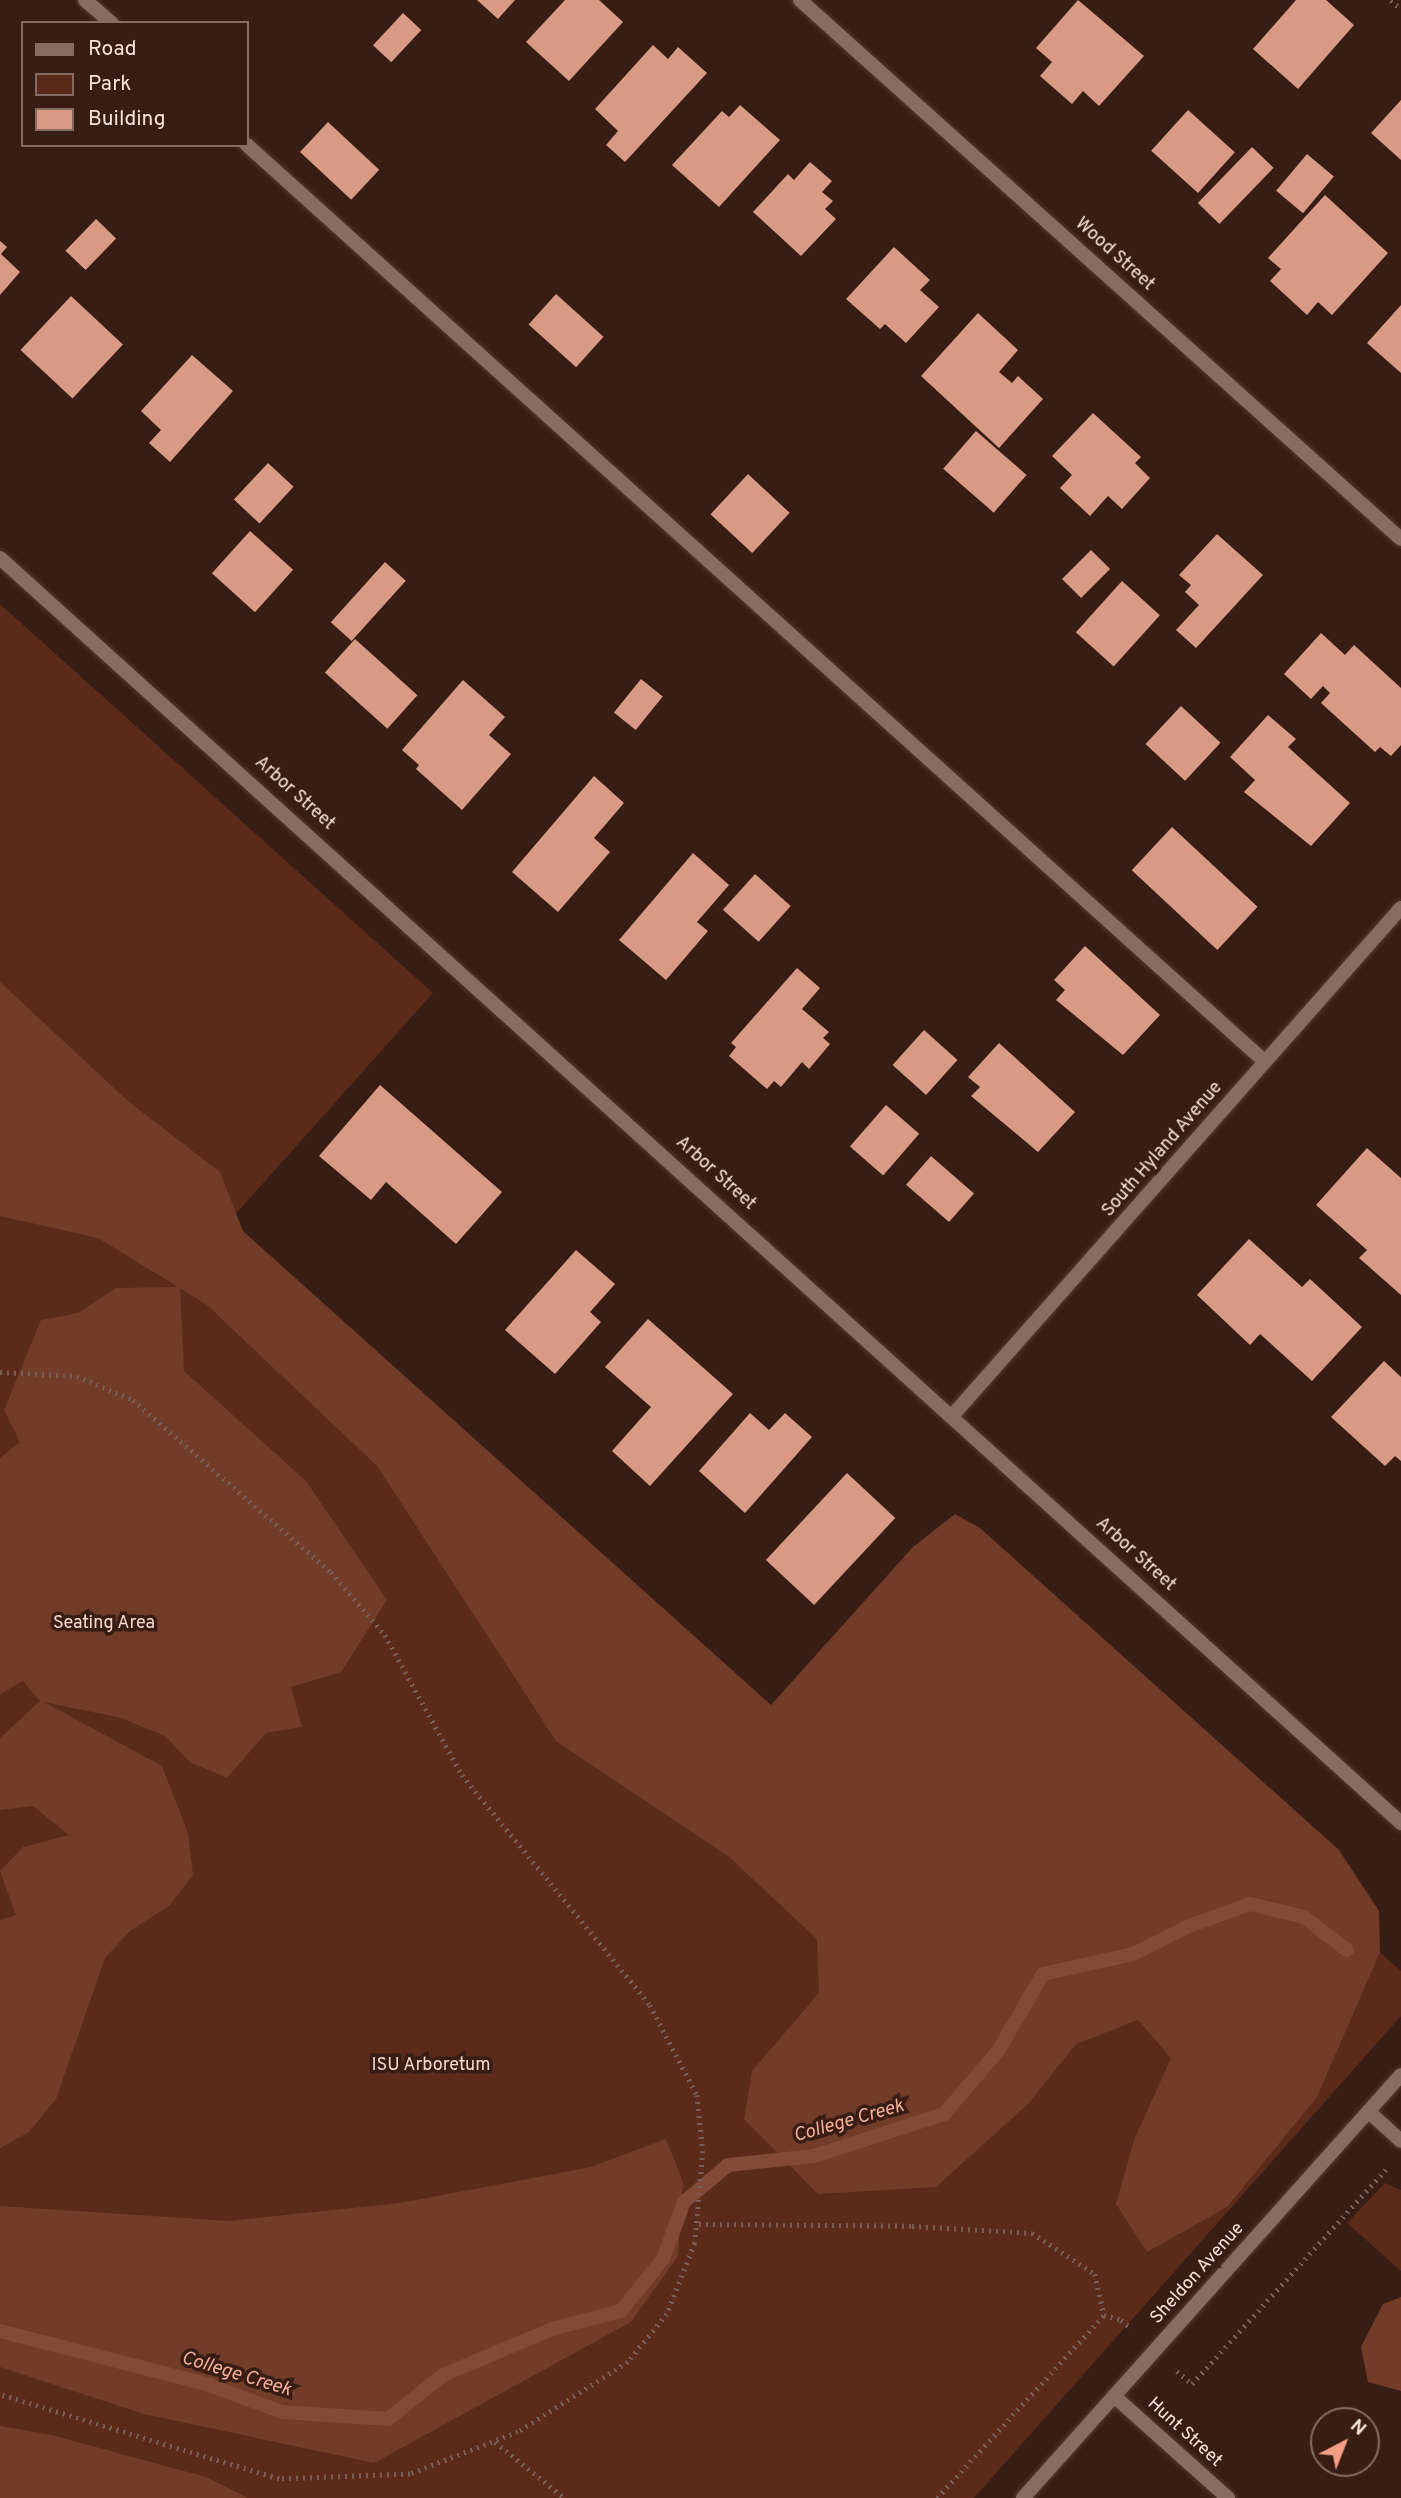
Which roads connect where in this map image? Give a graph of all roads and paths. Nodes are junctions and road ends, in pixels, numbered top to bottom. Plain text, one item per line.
1 (85, 0) edge
2 (800, 0) edge
3 (1391, 0) edge
4 (1401, 9) edge
5 (109, 21) edge
6 (248, 146) edge
7 (1401, 539) edge
8 (0, 558) edge
9 (1401, 908) edge
10 (1265, 1062) junction
11 (0, 1371) edge
12 (953, 1416) junction
13 (1401, 1822) edge
14 (1401, 2076) edge
15 (1369, 2112) junction
16 (1401, 2141) edge
17 (1377, 2179) dead end
18 (699, 2224) junction
19 (1104, 2315) junction
20 (1127, 2325) dead end
21 (1175, 2369) dead end
22 (0, 2395) edge
23 (1114, 2396) junction
24 (494, 2441) junction
25 (565, 2498) edge
26 (937, 2498) edge
27 (1023, 2498) edge
28 (1227, 2498) edge

1 - 5 street
2 - 7 street, Wood Street
3 - 4 path
6 - 10 street
8 - 12 street, Arbor Street
9 - 10 street, South Hyland Avenue
10 - 12 street, South Hyland Avenue
11 - 18 path
12 - 13 street, Arbor Street
14 - 15 street, Sheldon Avenue
15 - 16 street
15 - 23 street, Sheldon Avenue
17 - 21 path
18 - 19 path
18 - 24 path
19 - 20 path
19 - 26 path
22 - 24 path
23 - 27 street, Sheldon Avenue
23 - 28 street, Hunt Street
24 - 25 path

